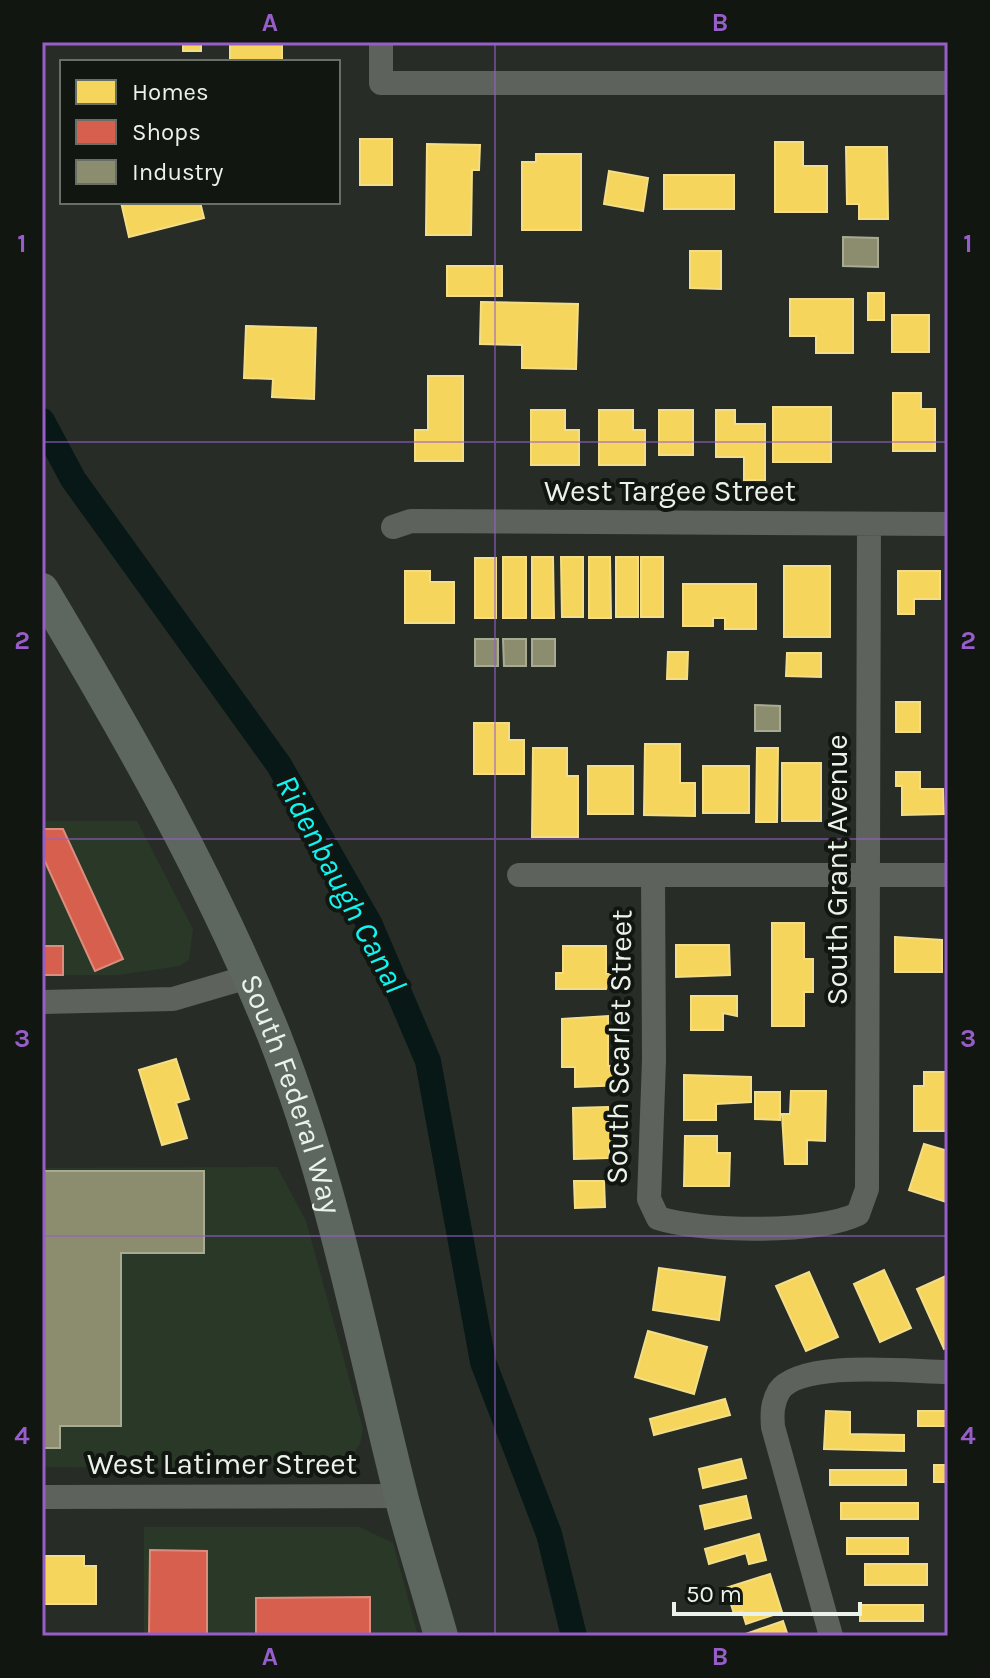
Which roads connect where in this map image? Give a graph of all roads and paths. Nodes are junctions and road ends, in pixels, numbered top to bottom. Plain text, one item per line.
1 (381, 42) edge
2 (948, 83) edge
3 (869, 524) junction
4 (948, 524) edge
5 (393, 527) dead end
6 (42, 590) edge
7 (519, 875) dead end
8 (653, 875) junction
9 (869, 875) junction
10 (948, 875) edge
11 (248, 977) junction
12 (42, 1002) edge
13 (858, 1214) joint
14 (948, 1372) edge
15 (401, 1496) junction
16 (42, 1497) edge
17 (441, 1636) edge
18 (831, 1636) edge

1 - 2 street
3 - 4 street, West Targee Street
3 - 5 street, West Targee Street
3 - 9 street, South Grant Avenue
6 - 11 main road, South Federal Way
7 - 8 street
8 - 9 street
8 - 13 street, South Scarlet Street
9 - 10 street
9 - 13 street, South Grant Avenue
11 - 12 street
11 - 15 main road, South Federal Way
14 - 18 street
15 - 16 street, West Latimer Street
15 - 17 main road, South Federal Way

